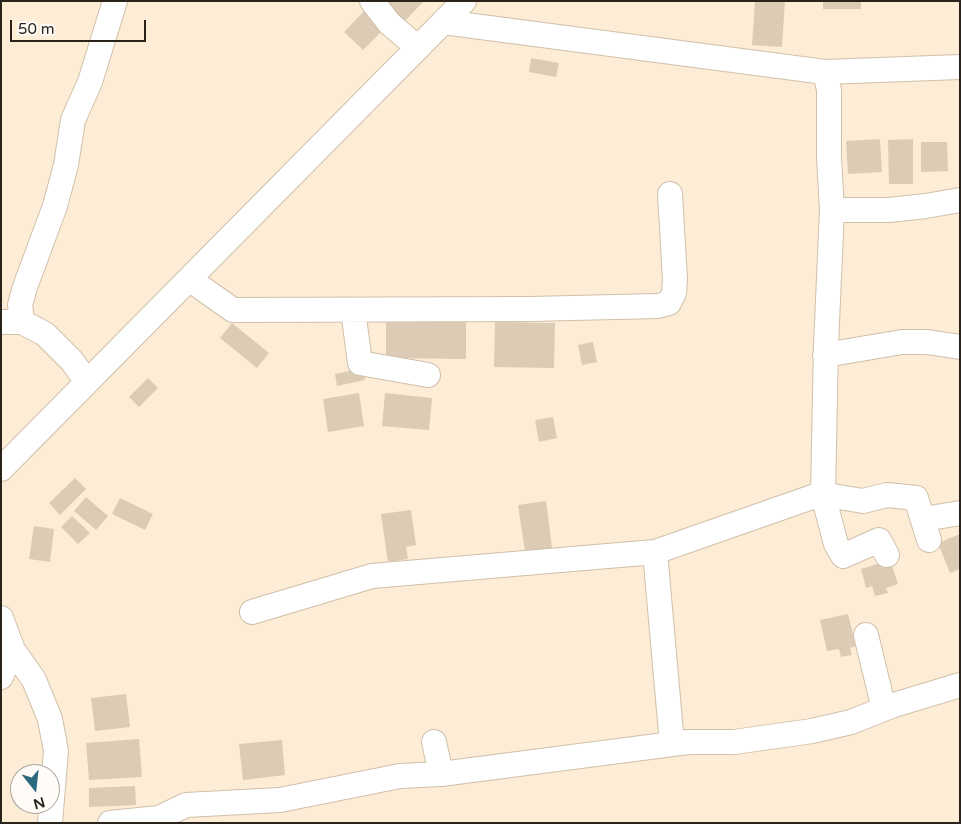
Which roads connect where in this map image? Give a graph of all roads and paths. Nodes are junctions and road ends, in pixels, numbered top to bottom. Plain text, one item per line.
1 (115, 1) edge
2 (372, 1) edge
3 (464, 1) edge
4 (443, 22) junction
5 (418, 48) junction
6 (960, 67) edge
7 (825, 72) junction
8 (670, 194) dead end
9 (960, 200) edge
10 (832, 210) junction
11 (189, 279) junction
12 (1, 304) edge
13 (353, 310) junction
14 (12, 322) edge
15 (960, 347) edge
16 (825, 356) junction
17 (428, 375) dead end
18 (86, 382) junction
19 (5, 456) edge
20 (823, 495) junction
21 (960, 513) edge
22 (655, 552) junction
23 (887, 555) dead end
24 (252, 612) dead end
25 (1, 618) edge
26 (866, 635) dead end
27 (13, 650) junction
28 (1, 677) edge
29 (960, 684) edge
30 (884, 709) junction
31 (434, 742) dead end
32 (672, 744) junction
33 (441, 774) junction
34 (162, 819) edge
35 (50, 823) edge
36 (110, 823) edge

1 - 14 street
2 - 5 street
3 - 4 street
4 - 5 street
4 - 7 street
5 - 11 street
6 - 7 street
7 - 10 street
8 - 13 street
9 - 10 street
10 - 16 street
11 - 13 street
11 - 18 street
12 - 14 street
13 - 17 street
14 - 18 street
15 - 16 street
16 - 20 street
18 - 19 street
20 - 21 street
20 - 22 street
20 - 23 street
22 - 24 street
22 - 32 street
25 - 27 street
26 - 30 street
27 - 28 street
27 - 35 street
29 - 30 street
30 - 32 street
31 - 33 street
32 - 33 street
33 - 34 street
34 - 36 street

